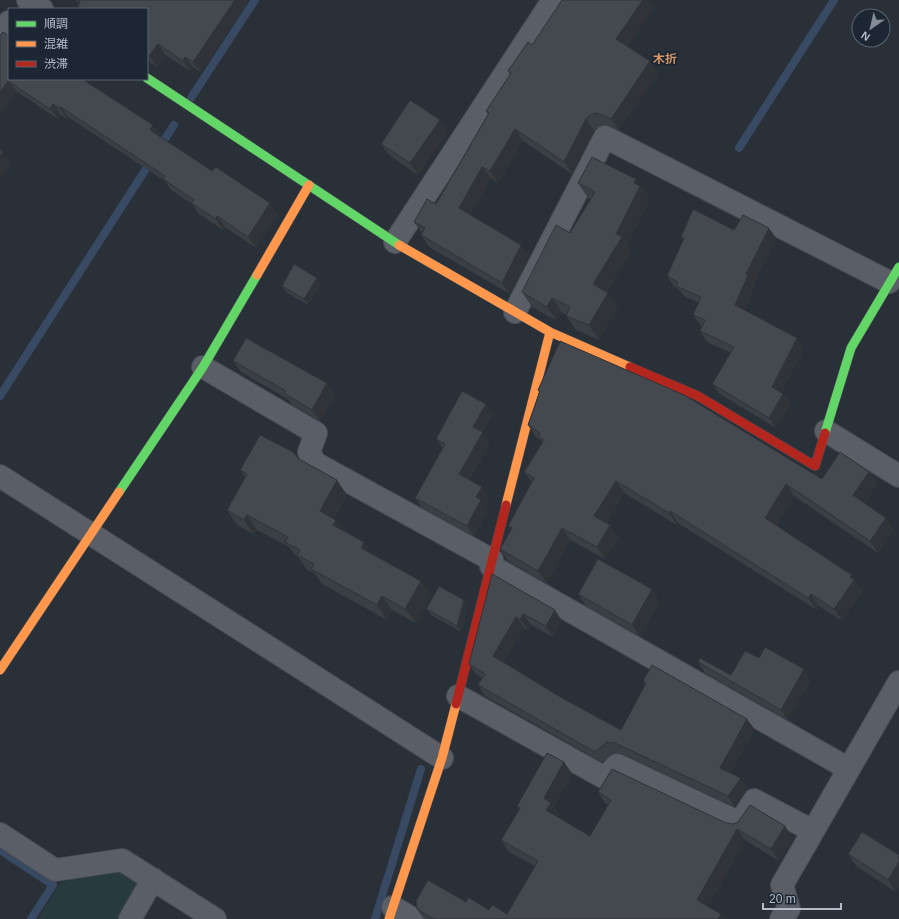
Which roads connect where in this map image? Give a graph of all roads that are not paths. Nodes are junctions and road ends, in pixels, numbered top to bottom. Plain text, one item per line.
1 (28, 0) edge
2 (553, 0) edge
3 (40, 8) edge
4 (8, 24) edge
5 (0, 36) edge
6 (148, 79) edge
7 (309, 185) junction
8 (396, 242) junction
9 (894, 274) edge
10 (515, 312) junction
11 (550, 332) junction
12 (203, 367) junction
13 (826, 431) junction
14 (0, 476) edge
15 (899, 476) edge
16 (91, 534) junction
17 (492, 563) junction
18 (0, 670) edge
19 (899, 682) edge
20 (458, 696) junction
21 (442, 758) junction
22 (849, 769) junction
23 (813, 831) junction
24 (0, 834) edge
25 (152, 879) junction
26 (391, 913) edge
27 (130, 919) edge
28 (215, 919) edge
29 (413, 919) edge
30 (781, 919) edge

1 - 3 street
2 - 8 street
4 - 5 street
6 - 7 street
7 - 8 street
7 - 12 street
8 - 10 street
9 - 10 street
9 - 13 street
10 - 11 street
11 - 13 street
11 - 17 street
12 - 16 street
12 - 17 street
13 - 15 street
14 - 16 street
16 - 18 street
16 - 21 street
17 - 20 street
17 - 22 street
19 - 22 street
20 - 21 street
20 - 23 street
21 - 26 street
22 - 23 street
23 - 30 street
24 - 25 street
25 - 27 street
25 - 28 street
26 - 29 street

